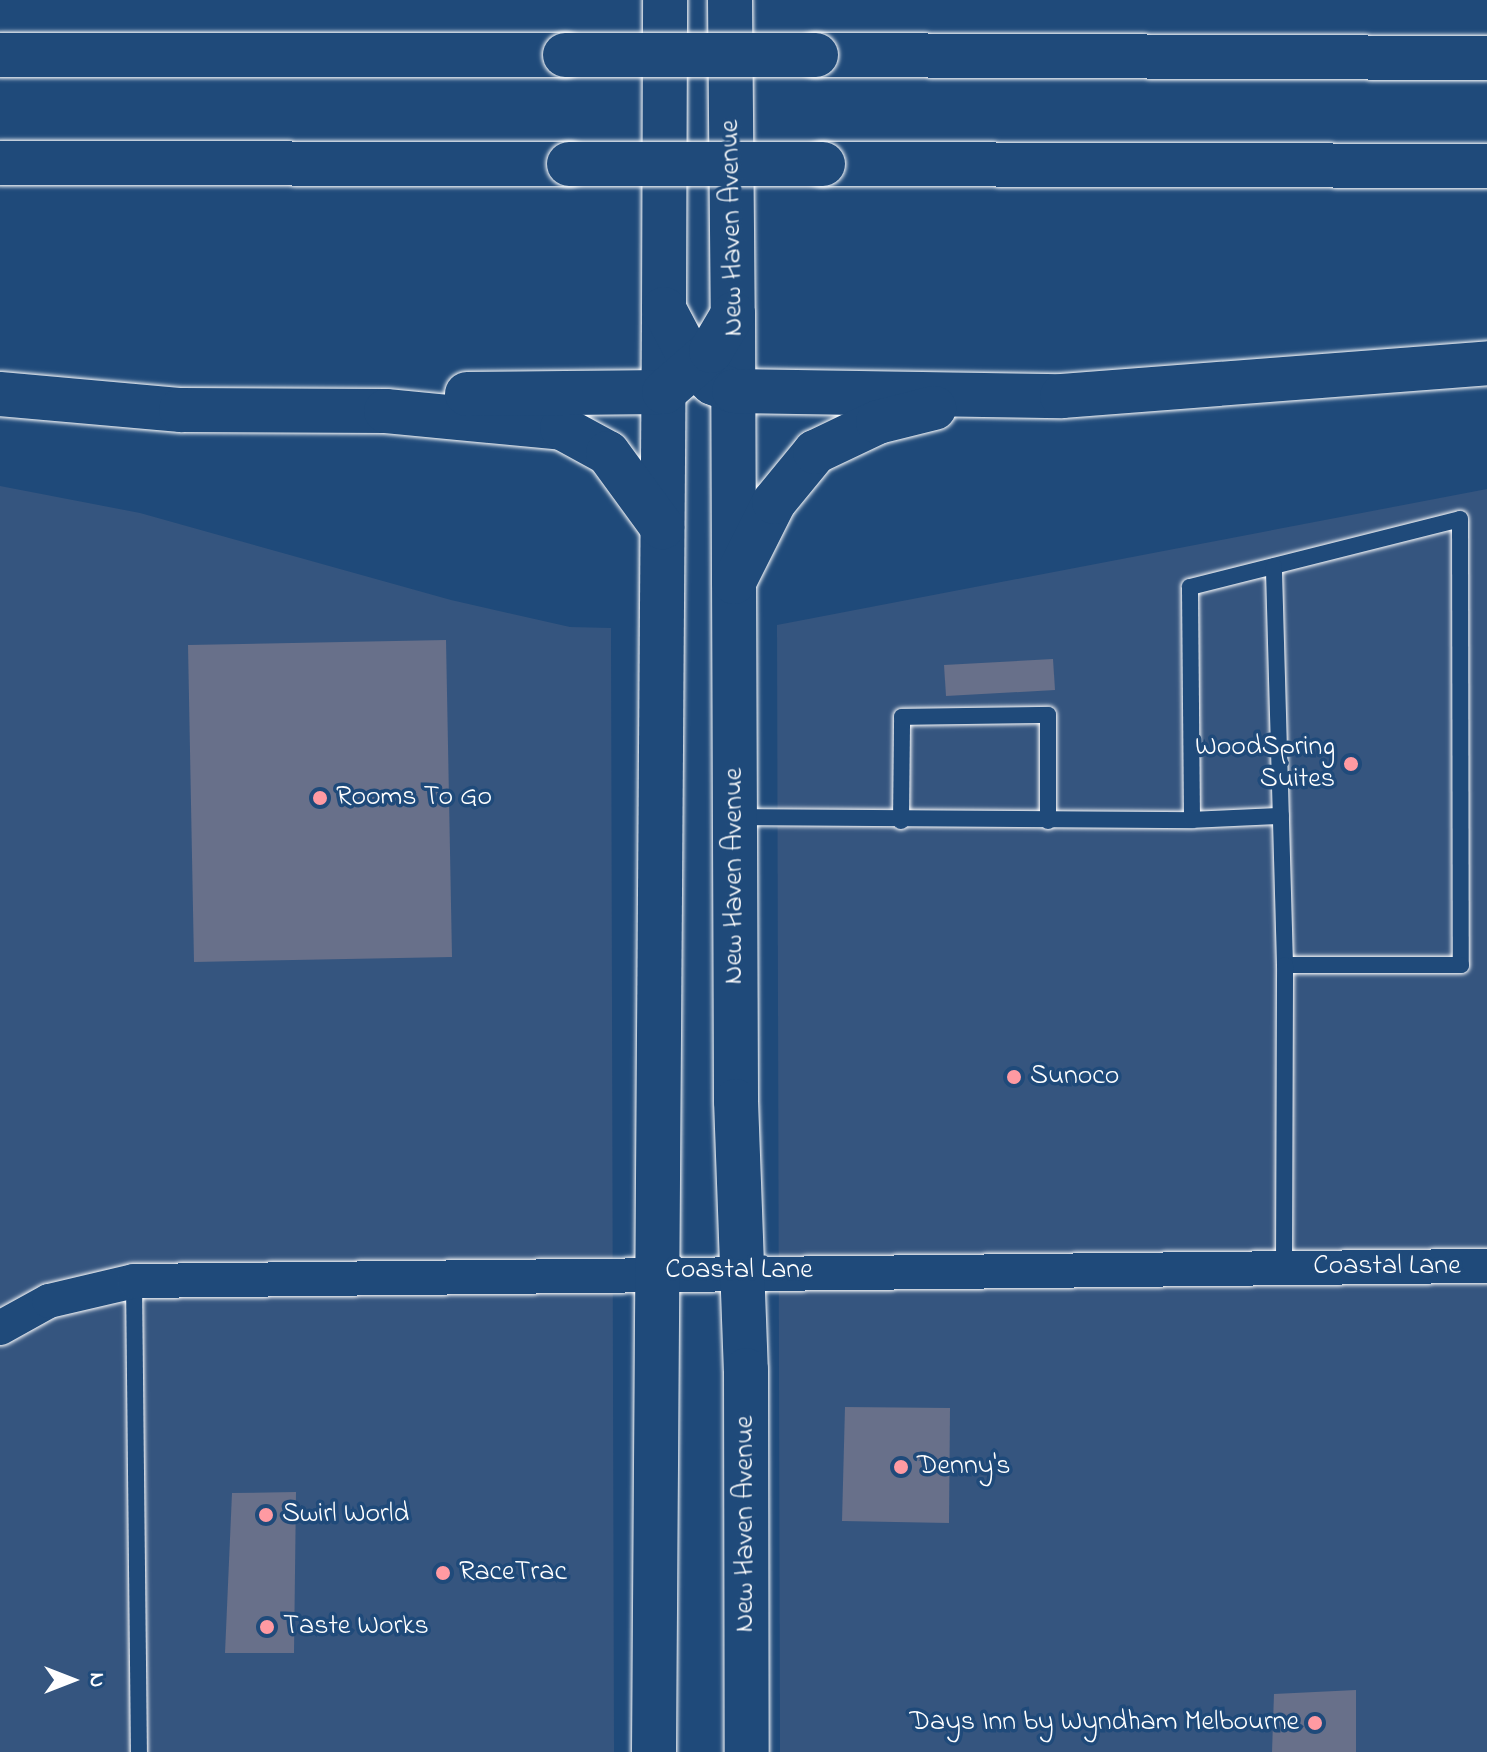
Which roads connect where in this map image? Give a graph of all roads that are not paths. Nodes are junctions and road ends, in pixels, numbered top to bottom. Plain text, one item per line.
1 (665, 0) edge
2 (730, 0) edge
3 (0, 55) edge
4 (1487, 58) edge
5 (0, 163) edge
6 (1487, 166) edge
7 (733, 314) junction
8 (1487, 363) edge
9 (679, 379) junction
10 (734, 391) junction
11 (0, 394) edge
12 (1062, 396) junction
13 (386, 411) junction
14 (662, 527) junction
15 (1274, 566) junction
16 (734, 582) junction
17 (1281, 816) junction
18 (734, 817) junction
19 (1192, 820) junction
20 (901, 821) junction
21 (1048, 821) junction
22 (1285, 965) junction
23 (1487, 1266) edge
24 (1284, 1268) junction
25 (655, 1271) junction
26 (742, 1271) junction
27 (134, 1281) junction
28 (0, 1328) edge
29 (139, 1752) edge
30 (654, 1752) edge
31 (747, 1752) edge

1 - 9 main road
2 - 7 main road, New Haven Avenue
3 - 4 main road, bridge
5 - 6 main road, bridge
7 - 9 main road
7 - 10 main road, New Haven Avenue
8 - 12 main road
9 - 10 main road
9 - 13 main road
9 - 14 main road
10 - 12 main road
10 - 16 main road, New Haven Avenue
11 - 13 main road
12 - 16 main road
13 - 14 main road
14 - 25 main road
15 - 17 lane
15 - 19 lane
15 - 22 lane
16 - 18 main road, New Haven Avenue
17 - 19 lane
17 - 22 lane
18 - 20 lane
18 - 26 main road, New Haven Avenue
19 - 21 lane
20 - 21 lane
20 - 21 lane
22 - 24 lane
23 - 24 street, Coastal Lane
24 - 26 street, Coastal Lane
25 - 26 street, Coastal Lane
25 - 27 street, Coastal Lane
25 - 30 main road
26 - 31 main road, New Haven Avenue
27 - 28 street, Coastal Lane
27 - 29 lane

